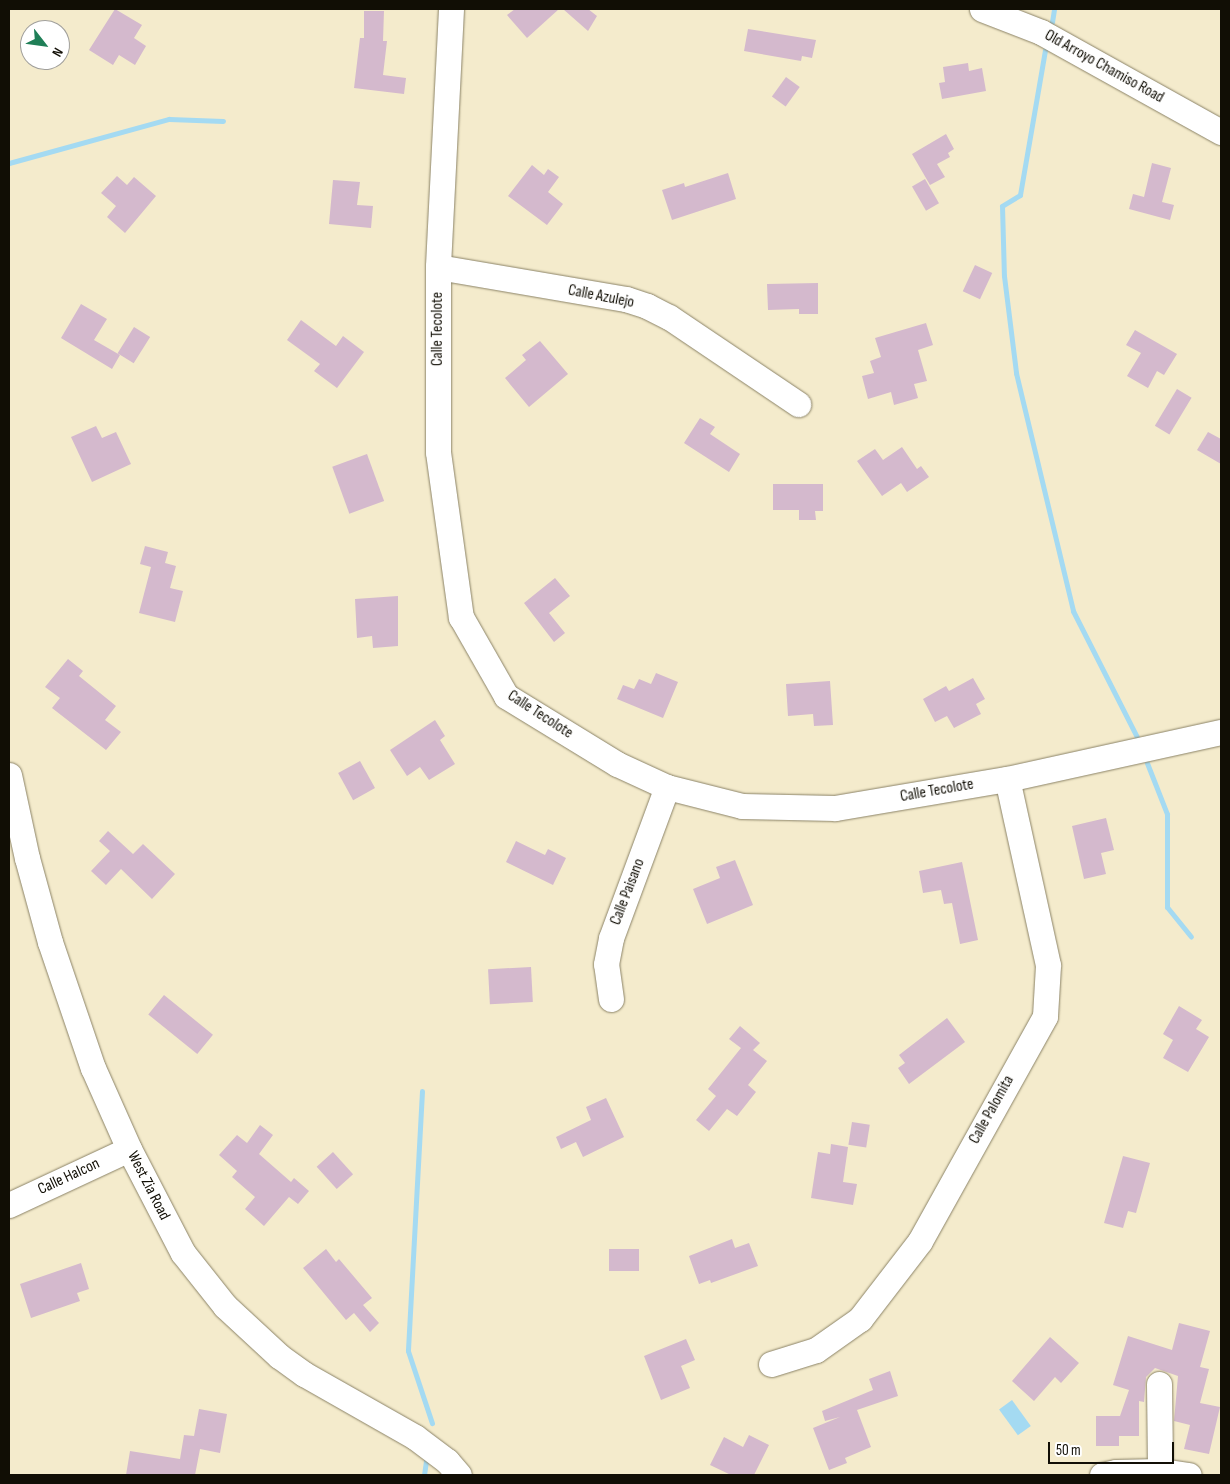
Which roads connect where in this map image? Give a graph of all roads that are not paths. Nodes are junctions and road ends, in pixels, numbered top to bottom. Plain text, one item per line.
1 (451, 9) edge
2 (982, 9) edge
3 (1221, 132) edge
4 (438, 267) junction
5 (798, 404) dead end
6 (1221, 732) edge
7 (9, 775) edge
8 (1008, 779) junction
9 (668, 787) junction
10 (611, 999) dead end
11 (129, 1149) junction
12 (9, 1204) edge
13 (771, 1364) dead end
14 (1159, 1384) dead end
15 (1160, 1471) junction
16 (459, 1475) edge
17 (1102, 1475) edge
18 (1189, 1475) edge

1 - 4 street, Calle Tecolote
2 - 3 street, Old Arroyo Chamiso Road
4 - 5 street, Calle Azulejo
4 - 9 street, Calle Tecolote
6 - 8 street, Calle Tecolote
7 - 11 street, West Zia Road
8 - 9 street, Calle Tecolote
8 - 13 street, Calle Palomita
9 - 10 street, Calle Paisano
11 - 12 street, Calle Halcon
11 - 16 street, West Zia Road
14 - 15 street
15 - 17 street
15 - 18 street

